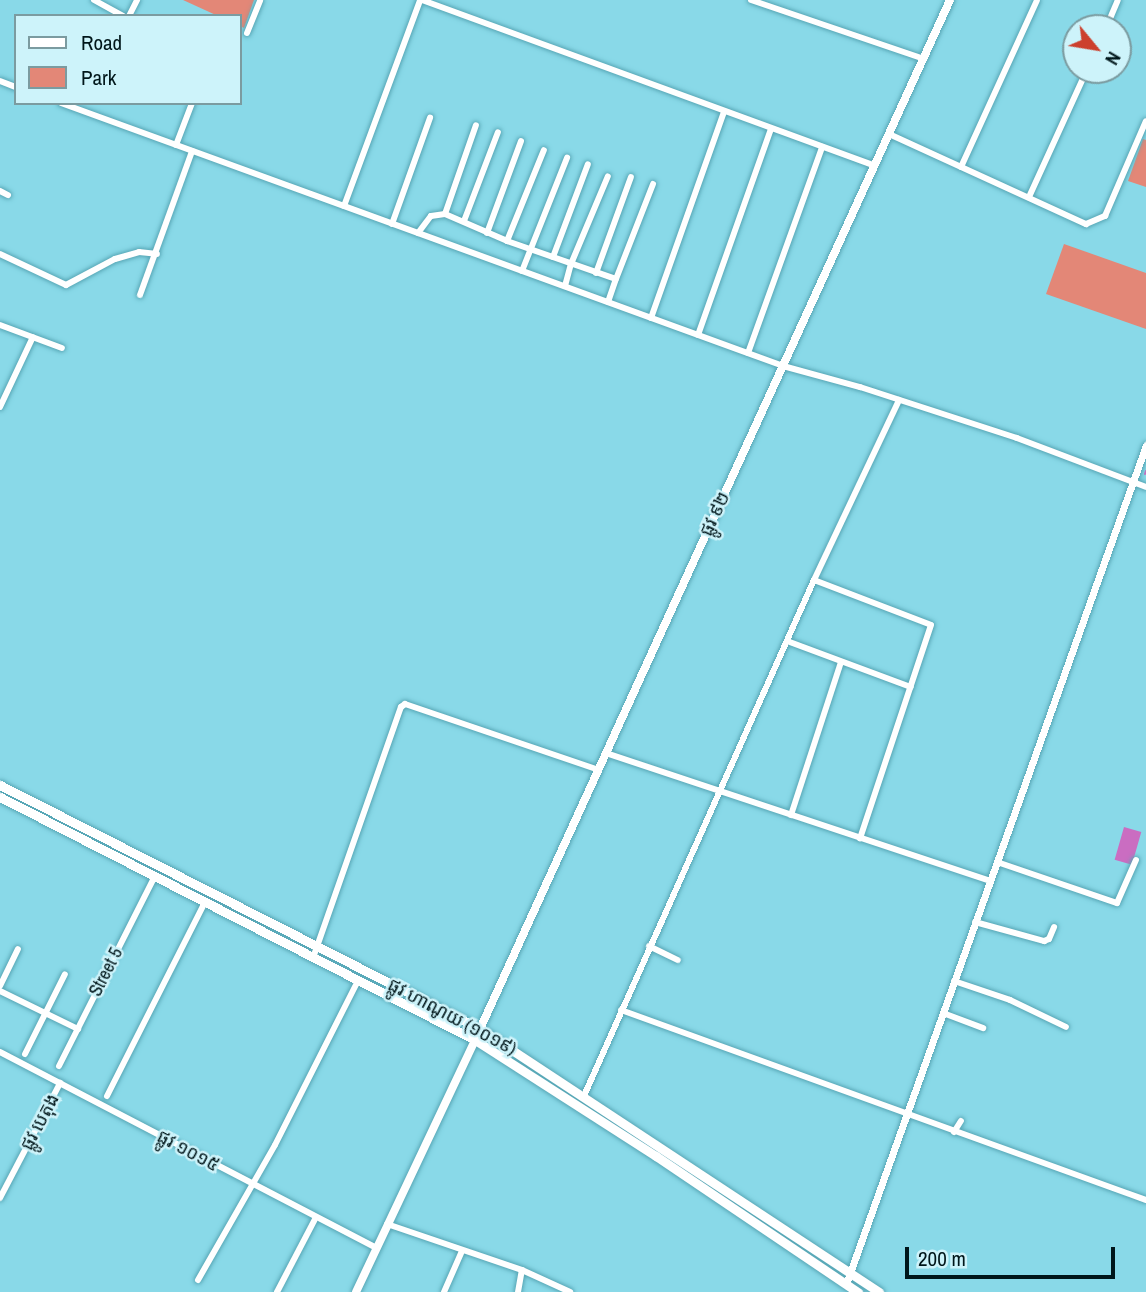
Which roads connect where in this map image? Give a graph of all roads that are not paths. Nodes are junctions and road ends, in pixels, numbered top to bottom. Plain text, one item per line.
1 (94, 0) edge
2 (260, 0) edge
3 (421, 0) edge
4 (751, 0) edge
5 (950, 0) edge
6 (1037, 0) edge
7 (119, 14) edge
8 (247, 33) dead end
9 (923, 59) junction
10 (1081, 84) edge
11 (66, 105) edge
12 (191, 105) edge
13 (723, 112) junction
14 (430, 118) dead end
15 (1146, 121) edge
16 (476, 125) dead end
17 (771, 129) junction
18 (498, 132) dead end
19 (889, 134) junction
20 (521, 141) dead end
21 (176, 145) junction
22 (822, 147) junction
23 (544, 150) dead end
24 (192, 151) junction
25 (567, 158) dead end
26 (588, 164) dead end
27 (875, 166) junction
28 (961, 167) junction
29 (608, 176) dead end
30 (631, 177) dead end
31 (653, 184) dead end
32 (0, 191) edge
33 (8, 195) dead end
34 (1029, 197) junction
35 (344, 206) junction
36 (444, 214) junction
37 (464, 221) junction
38 (392, 224) junction
39 (418, 233) junction
40 (487, 233) junction
41 (506, 241) junction
42 (530, 250) junction
43 (0, 254) edge
44 (157, 254) junction
45 (553, 257) junction
46 (571, 264) junction
47 (522, 271) junction
48 (596, 273) junction
49 (616, 279) junction
50 (565, 286) junction
51 (140, 295) dead end
52 (608, 302) junction
53 (651, 318) junction
54 (0, 325) edge
55 (698, 335) junction
56 (33, 337) junction
57 (62, 348) dead end
58 (747, 353) junction
59 (783, 366) junction
60 (899, 400) junction
61 (0, 407) edge
62 (1146, 445) edge
63 (1133, 482) junction
64 (1146, 487) edge
65 (814, 580) junction
66 (787, 640) junction
67 (841, 662) junction
68 (911, 687) junction
69 (606, 754) junction
70 (598, 770) junction
71 (0, 785) edge
72 (720, 792) junction
73 (0, 797) edge
74 (791, 815) junction
75 (860, 838) junction
76 (1136, 860) dead end
77 (997, 862) junction
78 (154, 878) junction
79 (990, 881) junction
80 (204, 904) junction
81 (975, 922) junction
82 (1055, 927) dead end
83 (649, 946) junction
84 (319, 947) junction
85 (18, 949) dead end
86 (313, 958) junction
87 (678, 960) dead end
88 (65, 974) dead end
89 (358, 981) junction
90 (954, 981) junction
91 (0, 988) edge
92 (621, 1010) junction
93 (46, 1013) junction
94 (943, 1013) junction
95 (1066, 1027) dead end
96 (983, 1028) dead end
97 (78, 1029) junction
98 (480, 1029) junction
99 (475, 1040) junction
100 (0, 1052) edge
101 (25, 1054) dead end
102 (59, 1066) dead end
103 (61, 1083) junction
104 (584, 1095) junction
105 (107, 1096) dead end
106 (580, 1106) junction
107 (907, 1113) junction
108 (961, 1121) dead end
109 (954, 1132) junction
110 (252, 1185) junction
111 (0, 1198) edge
112 (1146, 1200) edge
113 (315, 1219) junction
114 (387, 1224) junction
115 (376, 1248) junction
116 (463, 1251) junction
117 (522, 1270) junction
118 (850, 1273) junction
119 (198, 1280) dead end
120 (846, 1284) junction
121 (277, 1292) edge
122 (356, 1292) edge
123 (444, 1292) edge
124 (518, 1292) edge
125 (570, 1292) edge
126 (858, 1292) edge
127 (879, 1292) edge

1 - 7 street
2 - 8 street
3 - 13 street
3 - 35 street
4 - 9 street
5 - 9 main road, ផ្លូវ ៩២
6 - 28 street
9 - 19 main road, ផ្លូវ ៩២
10 - 34 street
11 - 21 street
12 - 21 street
13 - 17 street
13 - 53 street
14 - 38 street
15 - 34 street
16 - 36 street
17 - 22 street
17 - 55 street
18 - 37 street
19 - 27 main road, ផ្លូវ ៩២
19 - 28 street
20 - 40 street
21 - 24 street
22 - 27 street
22 - 58 street
23 - 41 street
24 - 35 street
24 - 44 street
25 - 42 street
26 - 45 street
27 - 59 main road, ផ្លូវ ៩២
28 - 34 street
29 - 46 street
30 - 48 street
31 - 49 street
32 - 33 street
35 - 38 street
36 - 37 street
36 - 39 street
37 - 40 street
38 - 39 street
39 - 47 street
40 - 41 street
41 - 42 street
42 - 45 street
42 - 47 street
43 - 44 street
44 - 51 street
45 - 46 street
46 - 48 street
46 - 50 street
47 - 50 street
48 - 49 street
49 - 52 street
50 - 52 street
52 - 53 street
53 - 55 street
54 - 56 street
55 - 58 street
56 - 57 street
56 - 61 street
58 - 59 street
59 - 60 street
59 - 69 main road, ផ្លូវ ៩២
60 - 63 street
60 - 65 street
62 - 63 street
63 - 64 street
63 - 77 street
65 - 66 street
65 - 68 street
66 - 67 street
66 - 72 street
67 - 68 street
67 - 74 street
68 - 75 street
69 - 70 main road, ផ្លូវ ៩២
69 - 72 street
70 - 84 street
70 - 98 main road, ផ្លូវ ៩២
71 - 84 main road, ផ្លូវ ហាណូយ (១០១៩)
72 - 74 street
72 - 83 street
73 - 78 main road, ផ្លូវ ហាណូយ (១០១៩)
74 - 75 street
75 - 79 street
76 - 77 street
77 - 79 street
78 - 80 main road, ផ្លូវ ហាណូយ (១០១៩)
78 - 97 street, Street 5
79 - 81 street
80 - 86 main road, ផ្លូវ ហាណូយ (១០១៩)
80 - 105 street
81 - 82 street
81 - 90 street
83 - 87 street
83 - 92 street
84 - 86 street
84 - 98 main road, ផ្លូវ ហាណូយ (១០១៩)
85 - 91 street
86 - 89 main road, ផ្លូវ ហាណូយ (១០១៩)
88 - 93 street
89 - 99 main road, ផ្លូវ ហាណូយ (១០១៩)
89 - 110 street
90 - 94 street
90 - 95 street
91 - 93 street
92 - 104 street
92 - 107 street
93 - 97 street
93 - 101 street
94 - 96 street
94 - 107 street
97 - 102 street, Street 5
98 - 99 street
98 - 104 main road, ផ្លូវ ហាណូយ (១០១៩)
99 - 106 main road, ផ្លូវ ហាណូយ (១០១៩)
99 - 114 main road
100 - 103 street, ផ្លូវ ១០១៥
103 - 110 street, ផ្លូវ ១០១៥
103 - 111 street, ផ្លូវ បេតុង
104 - 106 street
104 - 118 main road, ផ្លូវ ហាណូយ (១០១៩)
106 - 120 main road, ផ្លូវ ហាណូយ (១០១៩)
107 - 109 street
107 - 118 street
108 - 109 street
109 - 112 street
110 - 113 street, ផ្លូវ ១០១៥
110 - 119 street
113 - 115 street, ផ្លូវ ១០១៥
113 - 121 street
114 - 115 main road
114 - 116 street
115 - 122 main road
116 - 117 street
116 - 123 street
117 - 124 street
117 - 125 street
118 - 120 street
118 - 127 main road, ផ្លូវ ហាណូយ (១០១៩)
120 - 126 main road, ផ្លូវ ហាណូយ (១០១៩)

